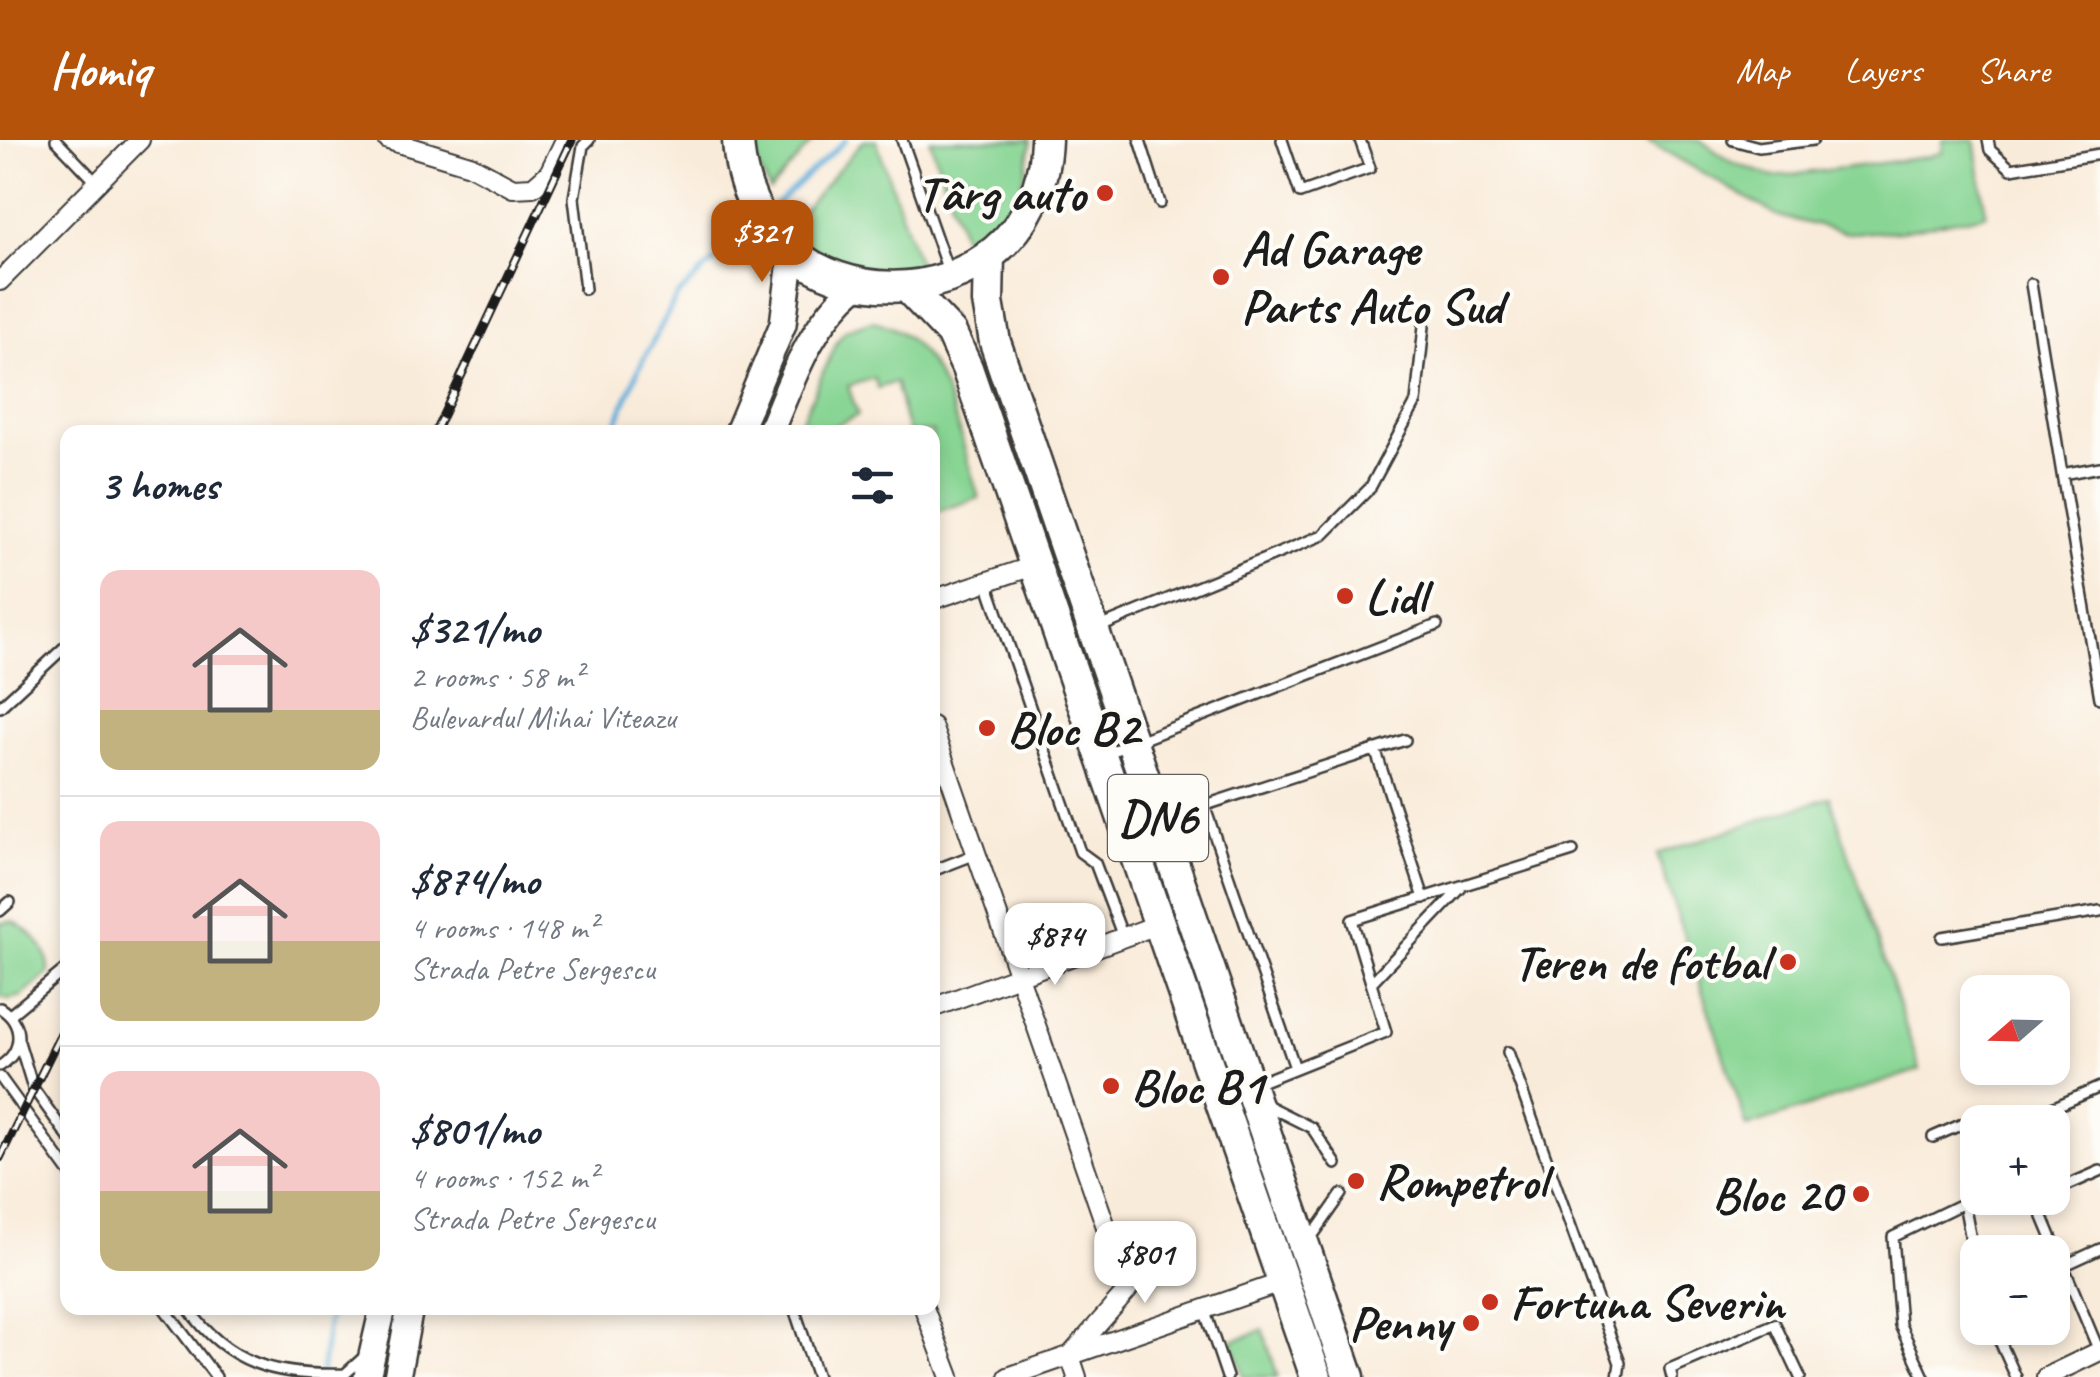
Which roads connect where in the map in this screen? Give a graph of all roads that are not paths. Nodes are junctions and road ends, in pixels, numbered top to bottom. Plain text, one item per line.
1 (56, 140) edge
2 (140, 140) edge
3 (388, 140) edge
4 (565, 140) edge
5 (589, 140) edge
6 (738, 140) edge
7 (902, 140) edge
8 (1046, 140) edge
9 (1140, 140) edge
10 (1282, 140) edge
11 (1360, 140) edge
12 (1733, 140) edge
13 (1812, 140) edge
14 (1988, 140) edge
15 (418, 145) edge
16 (2100, 154) edge
17 (96, 182) junction
18 (1160, 203) dead end
19 (787, 247) junction
20 (990, 255) junction
21 (951, 278) junction
22 (0, 280) edge
23 (2032, 284) dead end
24 (857, 285) junction
25 (909, 288) junction
26 (585, 289) dead end
27 (1424, 326) dead end
28 (741, 425) edge
29 (773, 425) edge
30 (2100, 468) edge
31 (2062, 474) junction
32 (1036, 565) junction
33 (987, 582) junction
34 (940, 597) edge
35 (1437, 626) dead end
36 (1093, 630) junction
37 (60, 651) edge
38 (2097, 661) edge
39 (2100, 698) edge
40 (0, 707) edge
41 (1406, 740) dead end
42 (1118, 748) junction
43 (940, 749) edge
44 (1375, 749) junction
45 (1204, 805) junction
46 (1158, 820) junction
47 (1573, 851) dead end
48 (976, 854) junction
49 (940, 867) edge
50 (1464, 885) junction
51 (1424, 898) junction
52 (10, 902) dead end
53 (0, 911) edge
54 (2100, 911) edge
55 (1162, 923) junction
56 (1942, 937) dead end
57 (1123, 938) junction
58 (60, 973) edge
59 (1019, 976) junction
60 (1371, 983) junction
61 (940, 1005) edge
62 (0, 1008) edge
63 (10, 1014) junction
64 (18, 1042) junction
65 (1508, 1052) dead end
66 (0, 1066) edge
67 (1296, 1068) junction
68 (0, 1077) edge
69 (2100, 1087) edge
70 (1253, 1094) junction
71 (2059, 1105) edge
72 (1960, 1125) edge
73 (60, 1126) edge
74 (1933, 1137) dead end
75 (60, 1160) edge
76 (1336, 1164) dead end
77 (2100, 1172) edge
78 (2070, 1184) edge
79 (1342, 1194) dead end
80 (1960, 1205) edge
81 (1305, 1247) junction
82 (2100, 1249) edge
83 (2070, 1263) edge
84 (1284, 1282) junction
85 (2070, 1282) edge
86 (1204, 1309) junction
87 (169, 1315) edge
88 (193, 1315) edge
89 (381, 1315) edge
90 (409, 1315) edge
91 (796, 1315) edge
92 (927, 1315) edge
93 (375, 1342) junction
94 (2002, 1345) edge
95 (2100, 1351) edge
96 (1070, 1356) junction
97 (332, 1376) edge
98 (216, 1377) edge
99 (367, 1377) edge
100 (397, 1377) edge
101 (817, 1377) edge
102 (950, 1377) edge
103 (1008, 1377) edge
104 (1077, 1377) edge
105 (1227, 1377) edge
106 (1316, 1377) edge
107 (1349, 1377) edge
108 (1618, 1377) edge
109 (1672, 1377) edge
110 (1800, 1377) edge
111 (1924, 1377) edge
112 (2016, 1377) edge
113 (2046, 1377) edge

1 - 17 lane
2 - 17 street
3 - 15 street
4 - 15 street
5 - 26 lane
6 - 19 main road
7 - 21 lane
8 - 20 main road
9 - 18 lane
10 - 11 lane
12 - 13 lane
14 - 16 lane
17 - 22 street
19 - 24 main road
19 - 28 main road
20 - 21 main road
20 - 36 main road, DN6
21 - 25 main road
23 - 31 lane
24 - 25 main road
24 - 29 main road
25 - 32 main road, DN6
27 - 36 lane
30 - 31 lane
31 - 38 lane
32 - 33 street
32 - 42 main road, DN6
33 - 34 street
33 - 57 lane
35 - 42 lane
36 - 42 main road, DN6
37 - 40 lane
38 - 39 lane
41 - 44 lane
42 - 46 main road, DN6
42 - 55 main road, DN6
43 - 48 street
44 - 45 lane
44 - 51 lane
45 - 46 lane
45 - 67 lane
46 - 70 main road, DN6
47 - 50 lane
48 - 49 lane
48 - 59 street
50 - 51 lane
50 - 60 lane
51 - 60 lane
52 - 53 lane
54 - 56 lane
55 - 57 street
55 - 84 main road, DN6
57 - 59 street
58 - 63 lane
59 - 61 street
59 - 96 street
60 - 67 lane
62 - 63 lane
63 - 64 lane
64 - 66 lane
64 - 73 lane
65 - 108 lane
67 - 70 lane
68 - 75 lane
69 - 71 lane
70 - 76 lane
70 - 81 main road, DN6
72 - 74 lane
77 - 78 lane
79 - 81 lane
80 - 111 lane
81 - 107 main road, DN6
82 - 83 lane
84 - 86 street
84 - 106 main road, DN6
85 - 95 lane
86 - 96 street
86 - 105 lane
87 - 98 lane
88 - 97 lane
89 - 93 main road
90 - 100 main road
91 - 101 lane
92 - 102 street
93 - 97 lane
93 - 99 main road
94 - 112 lane
95 - 113 street
96 - 103 street
96 - 104 street
109 - 110 lane

